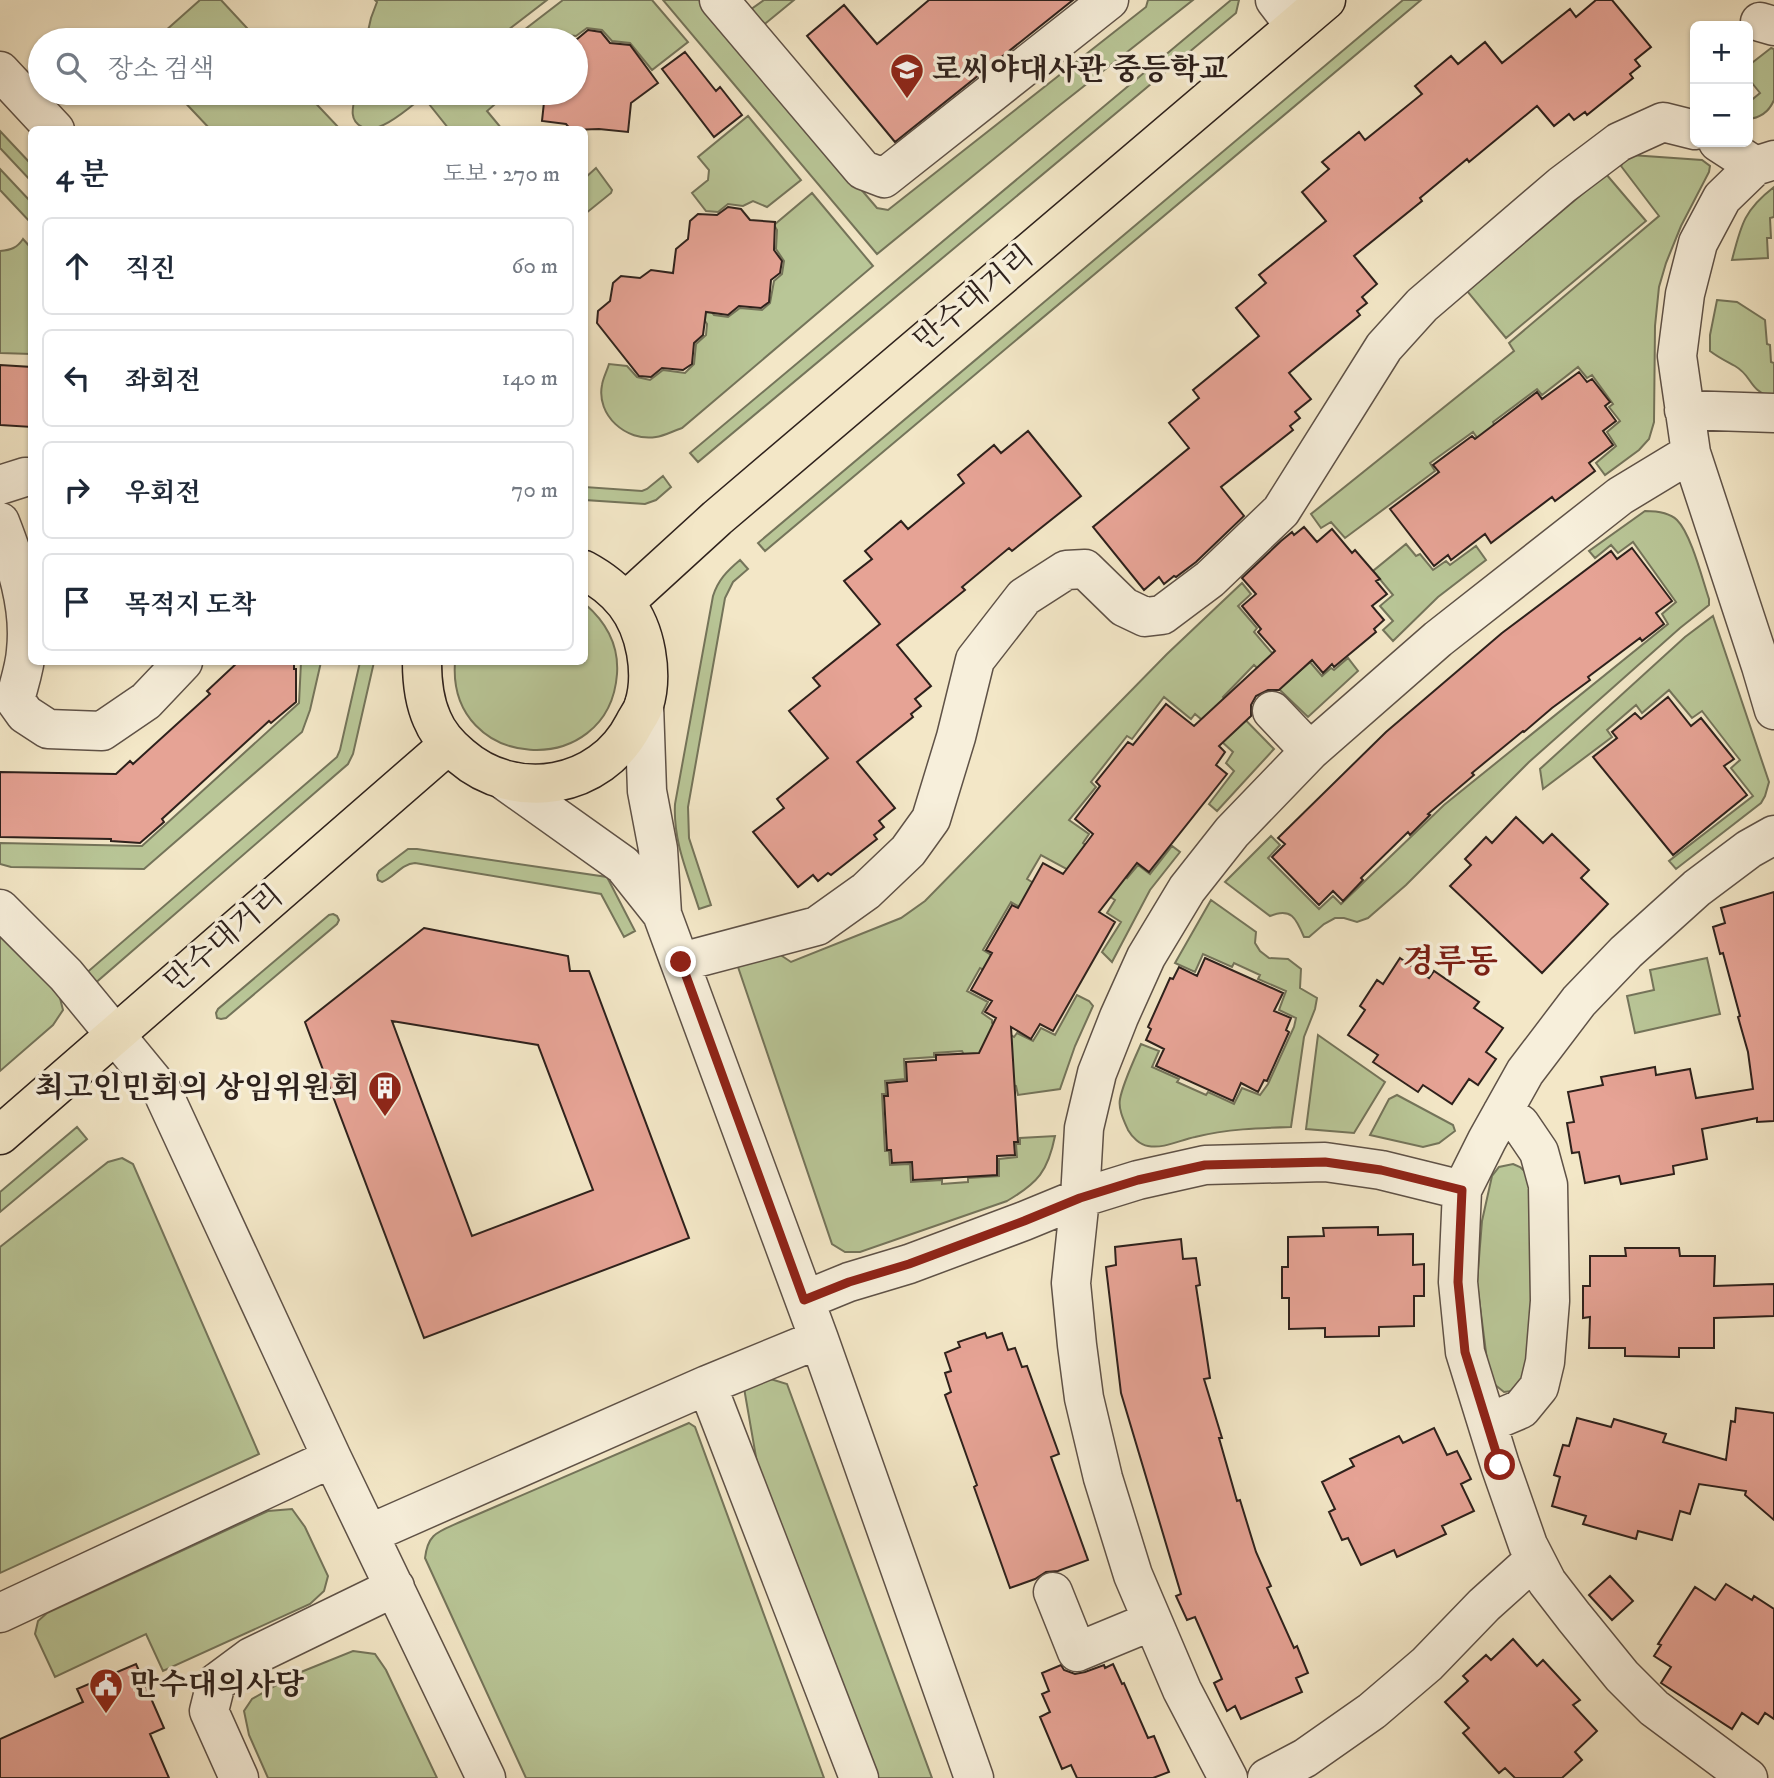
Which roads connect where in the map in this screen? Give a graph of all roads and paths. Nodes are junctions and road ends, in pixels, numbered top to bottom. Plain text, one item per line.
1 (719, 0) edge
2 (1110, 0) edge
3 (1326, 0) edge
4 (1284, 13) edge
5 (0, 71) edge
6 (28, 101) edge
7 (32, 105) edge
8 (51, 126) edge
9 (1690, 129) edge
10 (1728, 147) edge
11 (1765, 163) edge
12 (1684, 410) junction
13 (1774, 413) edge
14 (1690, 453) junction
15 (28, 477) edge
16 (0, 485) edge
17 (0, 522) edge
18 (588, 572) edge
19 (625, 602) junction
20 (28, 621) edge
21 (28, 621) edge
22 (180, 665) edge
23 (422, 665) edge
24 (1767, 670) edge
25 (644, 705) junction
26 (1774, 710) edge
27 (1272, 711) dead end
28 (448, 745) junction
29 (1310, 751) junction
30 (505, 781) junction
31 (1774, 835) edge
32 (0, 909) edge
33 (663, 914) junction
34 (681, 962) junction
35 (116, 1034) junction
36 (1502, 1113) junction
37 (0, 1135) edge
38 (1462, 1190) junction
39 (1080, 1198) junction
40 (804, 1300) junction
41 (819, 1339) junction
42 (706, 1385) junction
43 (1488, 1423) junction
44 (332, 1458) junction
45 (369, 1534) junction
46 (1535, 1559) junction
47 (395, 1587) junction
48 (1053, 1592) dead end
49 (0, 1613) edge
50 (1152, 1621) junction
51 (239, 1778) edge
52 (486, 1778) edge
53 (859, 1778) edge
54 (974, 1778) edge
55 (1228, 1778) edge
56 (1268, 1778) edge
57 (1748, 1778) edge

1 - 2 street
3 - 4 main road, 만수대거리
4 - 19 main road, 만수대거리
5 - 6 street
7 - 8 street
9 - 34 street
10 - 11 street
11 - 12 street
12 - 13 street
12 - 14 street
14 - 24 street
14 - 29 street
15 - 16 street
17 - 20 street
18 - 19 main road
19 - 25 main road
21 - 22 street
23 - 28 main road
24 - 26 street
25 - 30 main road
25 - 33 street
27 - 29 street
28 - 30 main road
28 - 35 main road, 만수대거리
29 - 39 street
30 - 33 street
31 - 36 street
32 - 35 street
33 - 34 street
34 - 40 street
35 - 37 main road, 만수대거리
35 - 44 street
36 - 38 street
36 - 43 street
38 - 39 street
38 - 43 street
39 - 40 street
39 - 50 street
40 - 41 street
41 - 42 street
41 - 54 street
42 - 45 street
42 - 53 street
43 - 46 street
44 - 45 street
44 - 49 street
45 - 47 street
46 - 56 street
46 - 57 street
47 - 51 street
47 - 52 street
48 - 50 street
50 - 55 street

